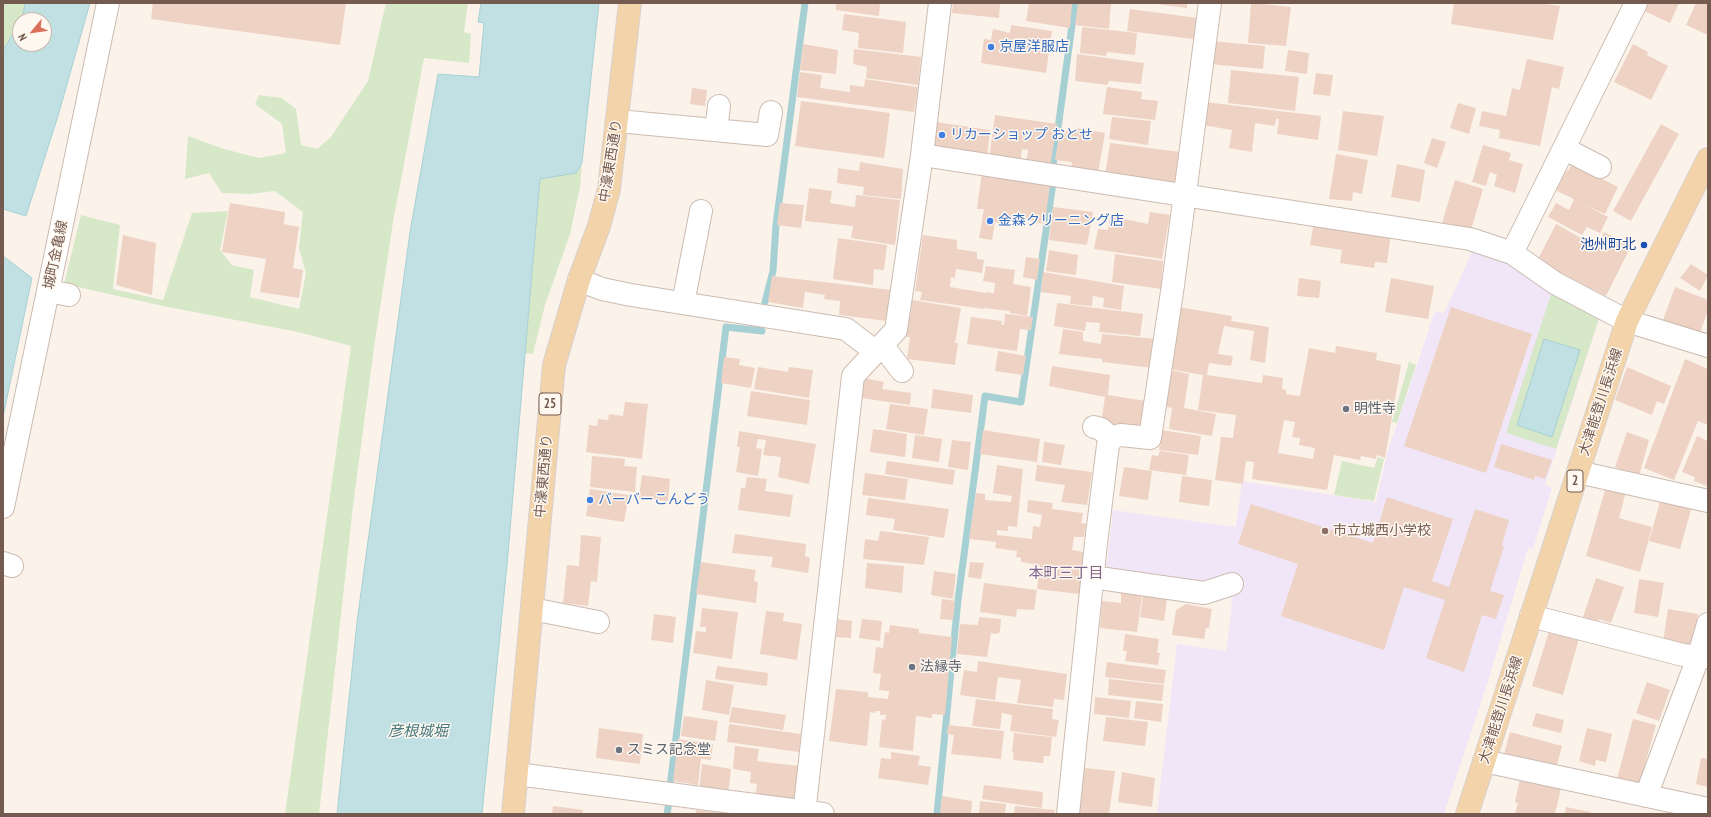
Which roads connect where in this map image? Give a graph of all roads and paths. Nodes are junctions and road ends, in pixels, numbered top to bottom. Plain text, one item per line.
1 (108, 3) edge
2 (630, 3) edge
3 (940, 3) edge
4 (1210, 3) edge
5 (1636, 3) edge
6 (719, 106) dead end
7 (771, 112) dead end
8 (618, 121) junction
9 (716, 130) junction
10 (1565, 149) junction
11 (922, 155) junction
12 (1708, 159) edge
13 (1600, 167) dead end
14 (1702, 184) edge
15 (1184, 196) junction
16 (701, 211) dead end
17 (1508, 255) junction
18 (579, 280) junction
19 (682, 303) junction
20 (1627, 321) junction
21 (1708, 346) edge
22 (879, 348) junction
23 (902, 371) dead end
24 (1094, 427) dead end
25 (1112, 439) junction
26 (1578, 472) junction
27 (1708, 501) edge
28 (3, 507) edge
29 (1092, 577) junction
30 (1232, 584) dead end
31 (532, 609) junction
32 (1531, 616) junction
33 (598, 622) dead end
34 (1708, 624) edge
35 (1699, 665) edge
36 (1484, 761) junction
37 (517, 774) junction
38 (1646, 796) junction
39 (810, 805) edge
40 (1666, 808) edge
41 (1708, 809) edge
42 (513, 814) edge
43 (1068, 814) edge
44 (1467, 814) edge

1 - 28 street, 城町金亀線
2 - 8 main road, 中濠東西通り / 25
3 - 11 street
4 - 15 street
5 - 10 street
6 - 9 street
7 - 9 street
8 - 9 street
8 - 18 main road, 中濠東西通り / 25
10 - 13 street
10 - 17 street
11 - 15 street
11 - 22 street
12 - 14 main road, 大津能登川長浜線 / 2
14 - 20 main road, 大津能登川長浜線 / 2
15 - 17 street
15 - 25 street
16 - 19 street
17 - 20 street
18 - 19 street
18 - 31 main road, 中濠東西通り / 25
19 - 22 street
20 - 21 street
20 - 26 main road, 大津能登川長浜線 / 2
22 - 23 street
22 - 39 street
24 - 25 street
25 - 29 street
26 - 27 street
26 - 32 main road, 大津能登川長浜線 / 2
29 - 30 street
29 - 43 street
31 - 33 street
31 - 37 main road, 中濠東西通り / 25
32 - 35 street
32 - 36 main road, 大津能登川長浜線 / 2
34 - 35 street
35 - 38 street
36 - 38 street
36 - 44 main road, 大津能登川長浜線 / 2
37 - 39 street
37 - 42 main road, 中濠東西通り / 25
38 - 40 street
40 - 41 street

